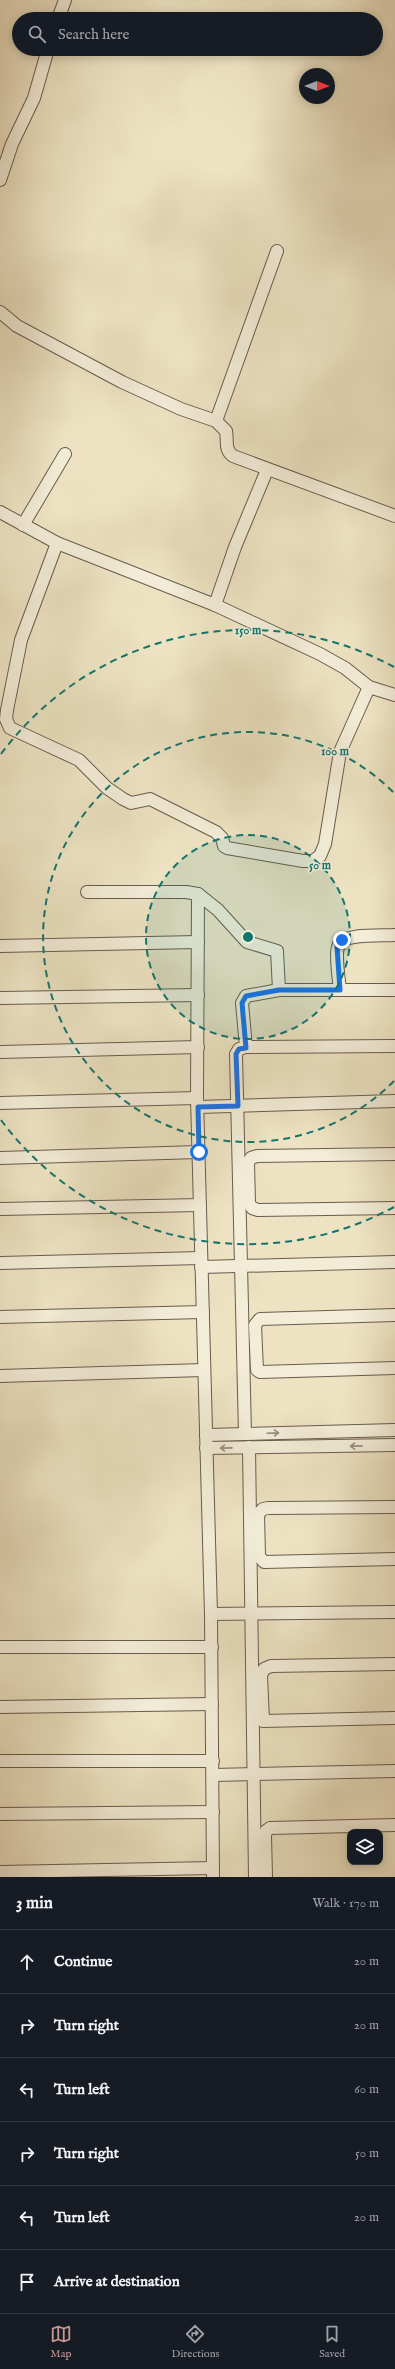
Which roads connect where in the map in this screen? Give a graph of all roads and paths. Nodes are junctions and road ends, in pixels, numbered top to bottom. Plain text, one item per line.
1 (65, 0) edge
2 (61, 12) edge
3 (46, 56) edge
4 (0, 180) edge
5 (277, 251) dead end
6 (0, 312) edge
7 (216, 421) junction
8 (66, 454) dead end
9 (267, 470) junction
10 (0, 512) edge
11 (395, 516) edge
12 (23, 525) junction
13 (57, 543) junction
14 (215, 605) junction
15 (369, 687) junction
16 (395, 695) edge
17 (87, 892) dead end
18 (198, 894) junction
19 (395, 936) edge
20 (198, 942) junction
21 (0, 946) edge
22 (279, 990) junction
23 (340, 990) junction
24 (395, 990) edge
25 (198, 995) junction
26 (0, 998) edge
27 (395, 1046) edge
28 (198, 1048) junction
29 (246, 1048) junction
30 (0, 1052) edge
31 (395, 1101) edge
32 (198, 1102) junction
33 (0, 1103) edge
34 (238, 1106) junction
35 (199, 1152) junction
36 (395, 1154) edge
37 (0, 1158) edge
38 (200, 1204) junction
39 (395, 1208) edge
40 (0, 1209) edge
41 (395, 1262) edge
42 (0, 1263) edge
43 (201, 1263) junction
44 (241, 1266) junction
45 (203, 1312) junction
46 (395, 1315) edge
47 (0, 1317) edge
48 (395, 1368) edge
49 (204, 1370) junction
50 (0, 1376) edge
51 (395, 1430) edge
52 (245, 1434) junction
53 (206, 1435) junction
54 (395, 1445) edge
55 (249, 1447) junction
56 (206, 1448) junction
57 (395, 1507) edge
58 (395, 1559) edge
59 (395, 1612) edge
60 (211, 1614) junction
61 (250, 1614) junction
62 (212, 1646) junction
63 (0, 1647) edge
64 (395, 1664) edge
65 (212, 1704) junction
66 (0, 1707) edge
67 (395, 1718) edge
68 (258, 1721) junction
69 (0, 1761) edge
70 (213, 1761) junction
71 (395, 1771) edge
72 (254, 1774) junction
73 (213, 1775) junction
74 (213, 1812) junction
75 (0, 1814) edge
76 (395, 1825) edge
77 (0, 1872) edge
78 (213, 1873) edge
79 (255, 1877) edge
80 (266, 1877) edge

1 - 2 street
3 - 4 street
5 - 7 street
6 - 7 street
7 - 9 street
8 - 12 street
9 - 11 street
9 - 14 street
10 - 12 street
12 - 13 street
13 - 14 street
13 - 15 street
14 - 15 street
15 - 16 street
17 - 18 street
18 - 20 street
18 - 22 street
19 - 23 street
20 - 21 street
20 - 25 street
22 - 23 street
22 - 29 street
23 - 24 street
25 - 26 street
25 - 28 street
27 - 29 street
28 - 30 street
28 - 32 street
29 - 34 street
31 - 34 street
32 - 33 street
32 - 34 street
32 - 35 street
34 - 44 street
35 - 37 street
35 - 38 street
36 - 39 street
38 - 40 street
38 - 43 street
41 - 44 street
42 - 43 street
43 - 44 street
43 - 45 street
44 - 52 street
45 - 47 street
45 - 49 street
46 - 48 street
49 - 50 street
49 - 53 street
52 -> 51 street
52 - 53 street
53 - 56 street
54 -> 55 street
55 -> 56 street
55 - 61 street
56 - 60 street
57 - 58 street
59 - 61 street
60 - 61 street
60 - 62 street
61 - 68 street
62 - 63 street
62 - 65 street
64 - 68 street
65 - 66 street
65 - 70 street
67 - 68 street
68 - 72 street
69 - 70 street
70 - 73 street
71 - 72 street
72 - 73 street
72 - 79 street
73 - 74 street
74 - 75 street
74 - 78 street
76 - 80 street
77 - 78 street

